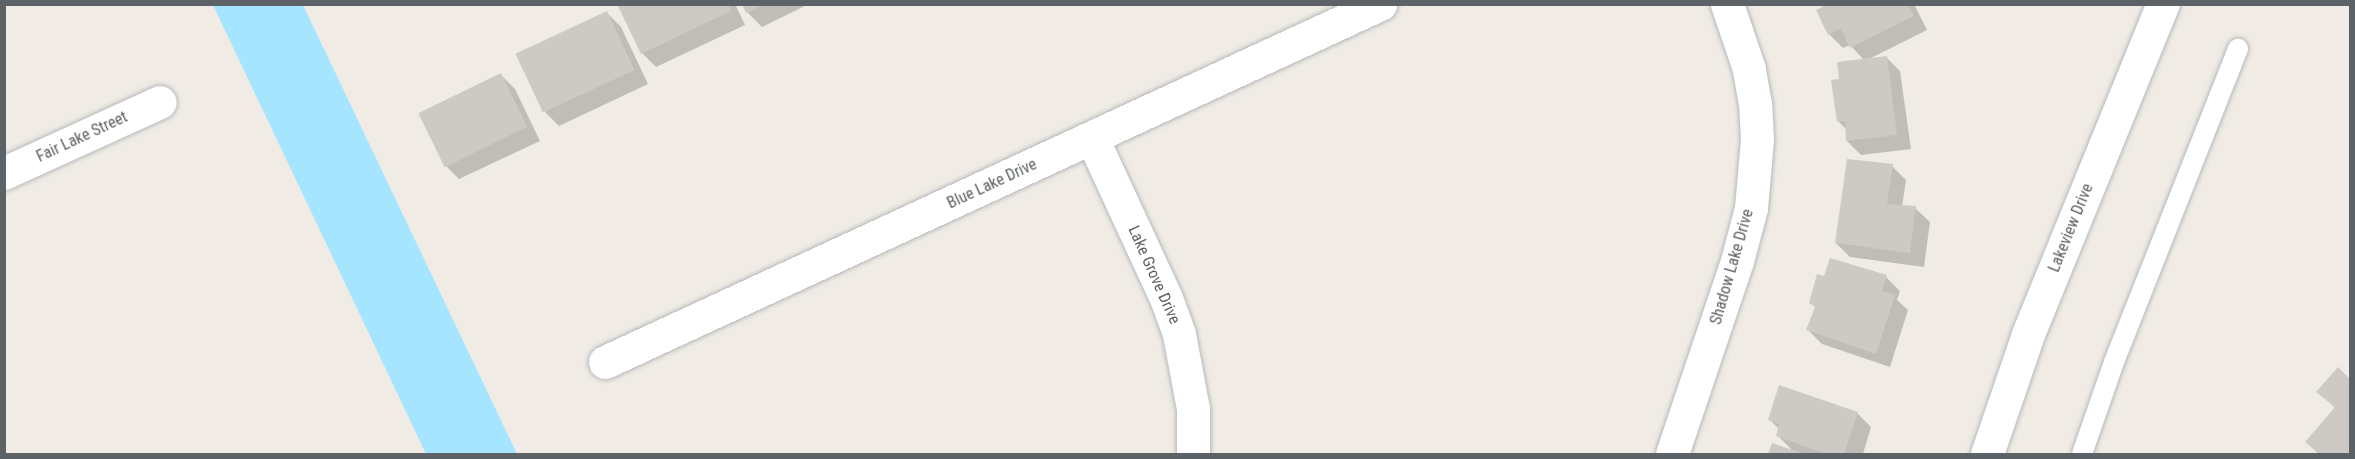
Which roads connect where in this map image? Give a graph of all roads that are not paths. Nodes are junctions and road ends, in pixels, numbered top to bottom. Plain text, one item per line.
1 (1380, 4) edge
2 (1727, 4) edge
3 (2163, 4) edge
4 (2238, 49) dead end
5 (160, 102) dead end
6 (1092, 138) junction
7 (4, 173) edge
8 (605, 362) dead end
9 (1193, 454) edge
10 (1672, 454) edge
11 (1988, 454) edge
12 (2082, 454) edge

1 - 6 street, Blue Lake Drive
2 - 10 street, Shadow Lake Drive
3 - 11 street, Lakeview Drive
4 - 12 lane
5 - 7 street, Fair Lake Street
6 - 8 street, Blue Lake Drive
6 - 9 street, Lake Grove Drive

